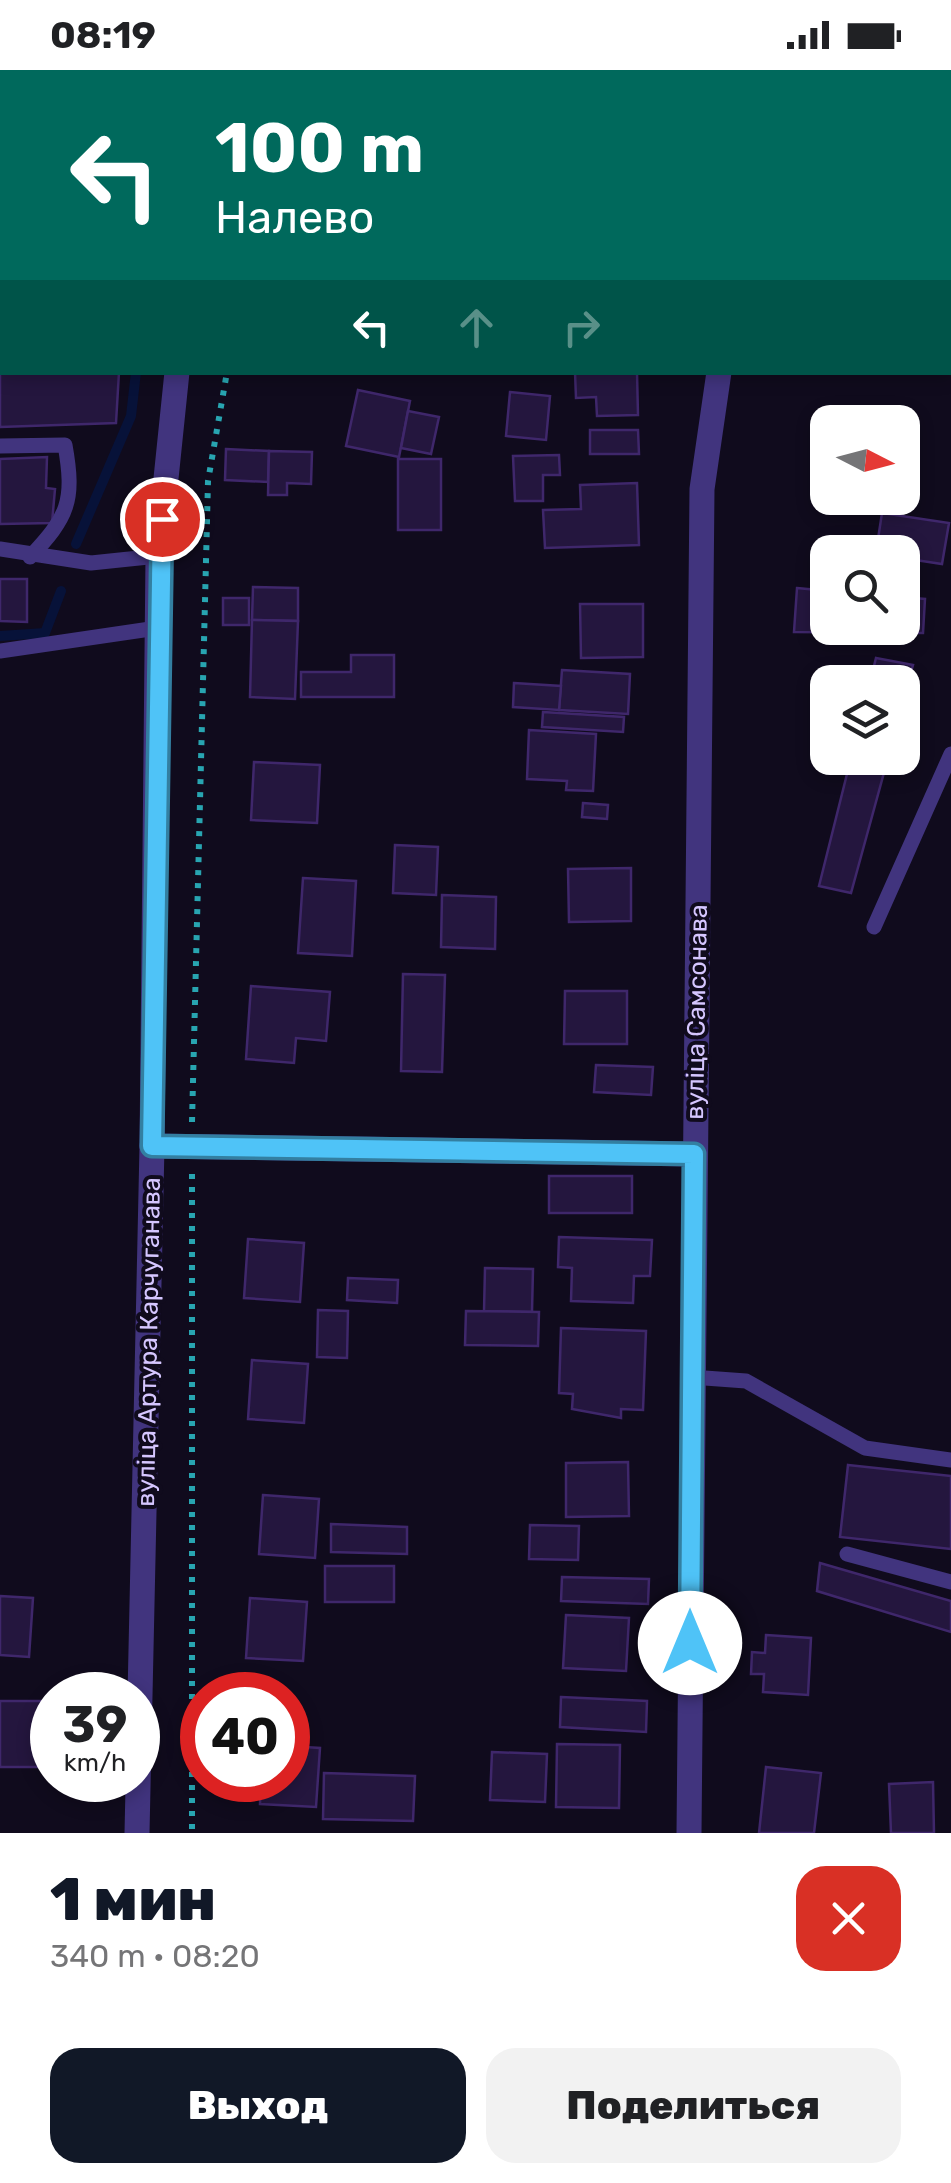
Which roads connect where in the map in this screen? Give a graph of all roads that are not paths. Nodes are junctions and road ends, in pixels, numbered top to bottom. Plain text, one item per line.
1 (177, 375) edge
2 (719, 375) edge
3 (0, 446) edge
4 (0, 549) edge
5 (158, 556) junction
6 (30, 557) junction
7 (157, 628) junction
8 (0, 652) edge
9 (951, 754) edge
10 (874, 927) dead end
11 (152, 1146) junction
12 (694, 1154) junction
13 (692, 1377) junction
14 (951, 1460) edge
15 (847, 1554) dead end
16 (951, 1582) edge
17 (137, 1833) edge
18 (689, 1833) edge

1 - 5 street, вуліца Артура Карчуганава
2 - 12 street, вуліца Самсонава
3 - 6 lane
4 - 6 lane
5 - 6 lane
5 - 7 street, вуліца Артура Карчуганава
7 - 8 lane
7 - 11 street, вуліца Артура Карчуганава
9 - 10 lane
11 - 12 street
11 - 17 street, вуліца Артура Карчуганава
12 - 13 street, вуліца Самсонава
13 - 14 lane
13 - 18 street, вуліца Самсонава
15 - 16 lane

